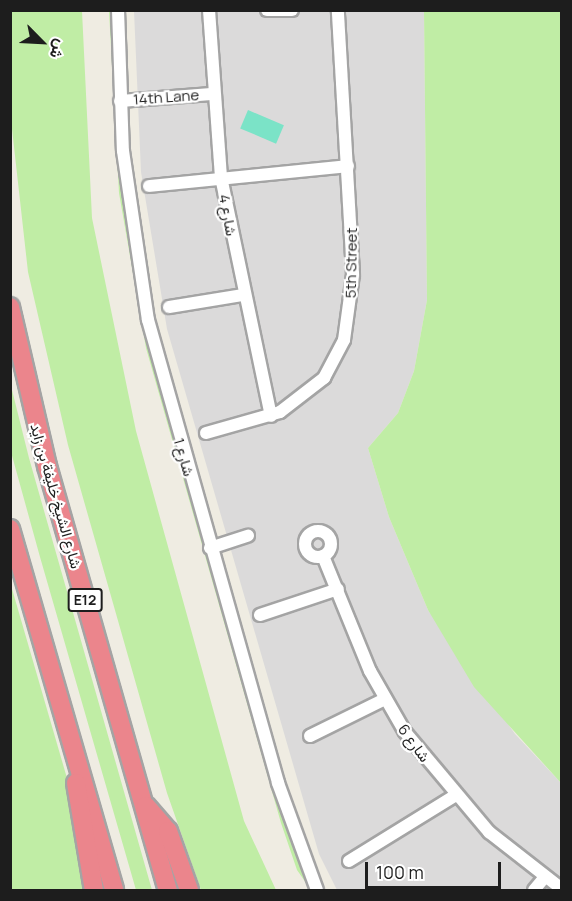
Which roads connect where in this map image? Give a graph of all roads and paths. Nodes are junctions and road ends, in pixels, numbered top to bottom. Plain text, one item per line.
1 (118, 10) edge
2 (209, 10) edge
3 (267, 10) edge
4 (292, 10) edge
5 (338, 10) edge
6 (212, 94) junction
7 (120, 100) junction
8 (348, 166) junction
9 (221, 177) junction
10 (149, 186) dead end
11 (242, 295) junction
12 (10, 307) edge
13 (169, 307) dead end
14 (271, 416) junction
15 (206, 433) dead end
16 (10, 530) edge
17 (248, 536) dead end
18 (210, 548) junction
19 (323, 556) dead end
20 (338, 589) junction
21 (260, 615) dead end
22 (385, 699) junction
23 (310, 736) dead end
24 (78, 764) junction
25 (456, 795) junction
26 (145, 805) junction
27 (349, 861) dead end
28 (544, 878) junction
29 (561, 889) edge
30 (94, 891) edge
31 (114, 891) edge
32 (168, 891) edge
33 (189, 891) edge
34 (317, 891) edge
35 (534, 891) edge

1 - 7 street, شارع 1
2 - 6 street, شارع 4
3 - 4 street
5 - 8 street, 5th Street
6 - 7 street, 14th Lane
6 - 9 street, شارع 4
7 - 18 street, شارع 1
8 - 9 street
8 - 14 street, 5th Street
9 - 10 street
9 - 11 street, شارع 4
11 - 13 street
11 - 14 street, شارع 4
12 - 26 highway, شارع الشيخ خليفة بن زايد / E12
14 - 15 street, 5th Street
16 - 24 highway
17 - 18 street
18 - 34 street, شارع 1
19 - 20 street, شارع 6
20 - 21 street
20 - 22 street, شارع 6
22 - 23 street
22 - 25 street, شارع 6
24 - 30 highway
24 - 31 highway
25 - 27 street
25 - 28 street, شارع 6
26 - 32 highway, شارع الشيخ خليفة بن زايد / E12
26 - 33 highway
28 - 29 street, شارع 6
28 - 35 street

